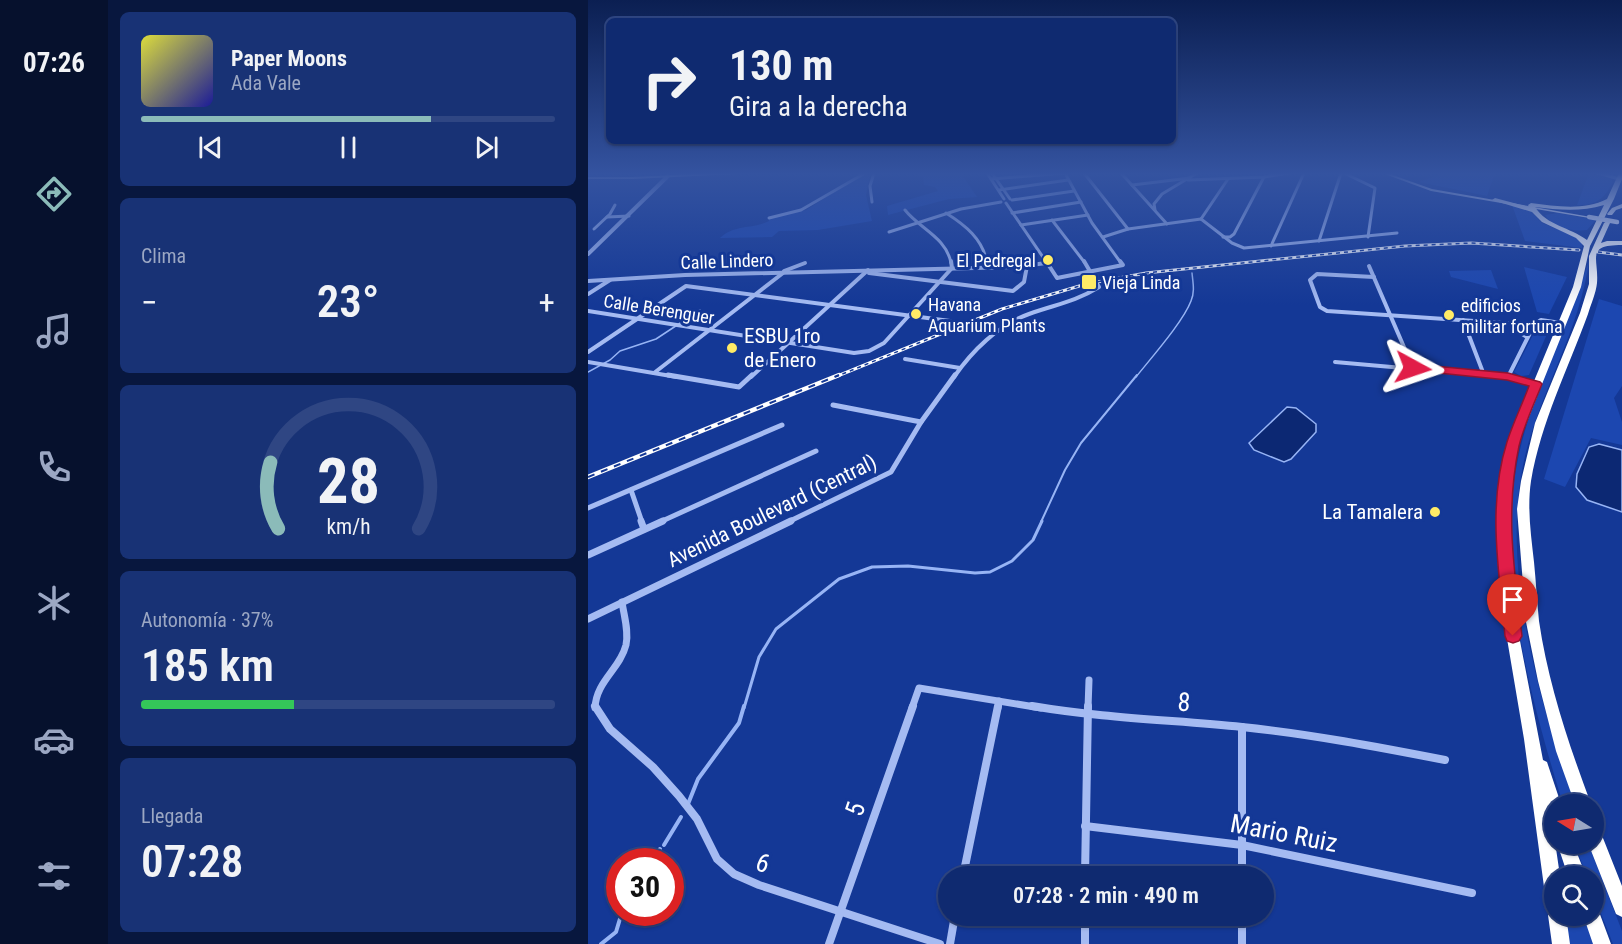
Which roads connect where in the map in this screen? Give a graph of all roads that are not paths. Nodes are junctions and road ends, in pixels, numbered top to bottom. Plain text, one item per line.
1 (607, 217) edge
2 (628, 217) edge
3 (773, 217) edge
4 (909, 217) edge
5 (935, 217) edge
6 (952, 217) edge
7 (1015, 217) edge
8 (1073, 217) edge
9 (1089, 217) edge
10 (1118, 217) edge
11 (1160, 217) edge
12 (1243, 217) edge
13 (1284, 217) edge
14 (1327, 217) edge
15 (1371, 217) edge
16 (1540, 217) edge
17 (1544, 217) edge
18 (1591, 217) edge
19 (1602, 217) edge
20 (1609, 217) edge
21 (769, 218) dead end
22 (1201, 219) joint
23 (1052, 220) junction
24 (918, 223) junction
25 (1620, 223) edge
26 (1167, 224) junction
27 (1021, 225) junction
28 (1606, 225) junction
29 (1597, 227) junction
30 (594, 229) dead end
31 (1128, 230) junction
32 (889, 232) dead end
33 (1396, 233) dead end
34 (1103, 237) junction
35 (1223, 237) junction
36 (1368, 237) junction
37 (1319, 241) junction
38 (1622, 243) edge
39 (1271, 246) junction
40 (1591, 248) junction
41 (588, 254) edge
42 (1046, 262) junction
43 (805, 263) dead end
44 (1027, 266) junction
45 (1369, 266) dead end
46 (988, 267) junction
47 (952, 268) junction
48 (867, 272) junction
49 (1092, 272) junction
50 (777, 273) junction
51 (783, 273) junction
52 (1374, 277) junction
53 (610, 280) junction
54 (588, 281) edge
55 (940, 282) junction
56 (588, 294) edge
57 (757, 295) junction
58 (832, 305) junction
59 (588, 311) edge
60 (1390, 315) junction
61 (910, 316) junction
62 (636, 319) junction
63 (950, 321) dead end
64 (1463, 321) junction
65 (1561, 323) junction
66 (1514, 324) junction
67 (1534, 325) junction
68 (710, 330) junction
69 (1527, 337) junction
70 (790, 342) junction
71 (588, 352) edge
72 (905, 359) dead end
73 (588, 362) edge
74 (1335, 362) dead end
75 (960, 368) junction
76 (1413, 368) junction
77 (654, 373) junction
78 (1484, 375) junction
79 (1508, 377) junction
80 (1536, 384) junction
81 (833, 405) dead end
82 (921, 423) junction
83 (782, 425) dead end
84 (816, 452) dead end
85 (631, 490) junction
86 (588, 508) edge
87 (644, 529) junction
88 (588, 555) edge
89 (622, 602) junction
90 (588, 619) edge
91 (1089, 680) dead end
92 (920, 688) joint
93 (999, 701) junction
94 (1086, 715) junction
95 (1242, 728) junction
96 (1532, 739) junction
97 (1444, 760) dead end
98 (1550, 794) edge
99 (1579, 794) edge
100 (1085, 826) junction
101 (1242, 845) junction
102 (1600, 854) edge
103 (965, 866) edge
104 (1085, 866) edge
105 (1242, 866) edge
106 (1550, 866) edge
107 (1473, 892) dead end
108 (1622, 908) edge
109 (842, 910) junction
110 (954, 926) edge
111 (1085, 926) edge
112 (1242, 926) edge
113 (1559, 926) edge
114 (1596, 926) edge
115 (829, 944) edge
116 (940, 944) edge
117 (950, 944) edge
118 (1085, 944) edge
119 (1242, 944) edge
120 (1561, 944) edge
121 (1602, 944) edge

1 - 30 street
2 - 41 street
3 - 21 street
4 - 24 street
5 - 24 street
6 - 46 street
7 - 27 street
8 - 23 street
9 - 34 street
10 - 31 street
11 - 26 street
12 - 35 street
13 - 39 street
14 - 37 street
15 - 36 street
16 - 40 highway
17 - 29 highway
18 - 25 main road, bridge
19 - 29 highway
20 - 28 highway
22 - 26 street
22 - 35 street
23 - 27 street
23 - 49 street
24 - 32 street
24 - 47 street
26 - 31 street
27 - 42 street
28 - 38 highway
28 - 40 highway
29 - 40 highway
31 - 34 street
33 - 36 street
34 - 49 street
35 - 39 street
36 - 37 street
37 - 39 street
38 - 40 highway
40 - 65 highway
40 - 99 highway
42 - 44 street
42 - 49 street
43 - 50 street
44 - 46 street
44 - 55 street
45 - 52 street
46 - 47 street
47 - 48 street
47 - 55 street
48 - 51 street, Calle Lindero
48 - 55 street
48 - 58 street
49 - 75 street, Avenida Boulevard (Central)
50 - 51 street, Calle Lindero
50 - 53 street, Calle Lindero
51 - 57 street
52 - 60 street
52 - 60 street
53 - 54 street, Calle Lindero
53 - 56 street
55 - 61 street
57 - 58 street
57 - 62 street
57 - 68 street
58 - 61 street
58 - 70 street
59 - 62 street, Calle Berenguer
60 - 64 street
60 - 76 street
61 - 63 street
61 - 70 street, Calle Berenguer
62 - 68 street, Calle Berenguer
62 - 71 street
64 - 66 street
64 - 78 street
65 - 67 street
65 - 80 highway
66 - 67 street
66 - 69 street
67 - 69 street
68 - 70 street, Calle Berenguer
68 - 77 street
69 - 79 street
70 - 77 street
72 - 75 street
73 - 77 street
74 - 76 street
75 - 82 street, Avenida Boulevard (Central)
76 - 78 street
78 - 79 street
79 - 80 street
80 - 96 highway
81 - 82 street
82 - 89 street, Avenida Boulevard (Central)
83 - 85 street
84 - 87 street
85 - 86 street
85 - 87 street
87 - 88 street
89 - 90 street, Avenida Boulevard (Central)
89 - 109 street, 6
91 - 94 street
92 - 93 street, 8
92 - 109 street, 5
93 - 94 street, 8
93 - 103 street
94 - 95 street, 8
94 - 100 street
95 - 97 street, 8
95 - 101 street
96 - 98 highway
96 - 106 highway
100 - 101 street, Mario Ruiz
100 - 104 street
101 - 105 street
101 - 107 street, Mario Ruiz
102 - 108 highway
109 - 115 street, 5
109 - 116 street, 6
110 - 117 street
111 - 118 street
112 - 119 street
113 - 120 highway
114 - 121 highway

